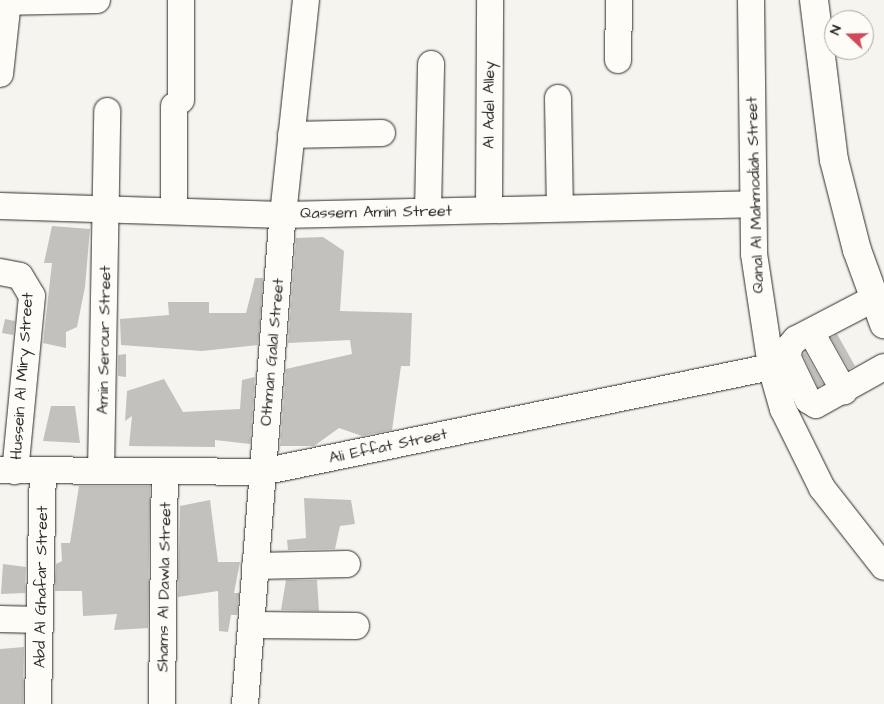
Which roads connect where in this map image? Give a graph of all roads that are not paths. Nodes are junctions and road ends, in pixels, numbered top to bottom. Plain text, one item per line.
1 (97, 0) edge
2 (181, 0) edge
3 (306, 0) edge
4 (490, 0) edge
5 (619, 0) edge
6 (751, 0) edge
7 (814, 0) edge
8 (6, 1) edge
9 (618, 60) dead end
10 (431, 64) dead end
11 (0, 74) edge
12 (558, 98) dead end
13 (107, 111) dead end
14 (382, 133) dead end
15 (291, 136) junction
16 (752, 204) junction
17 (0, 206) edge
18 (560, 208) junction
19 (107, 209) junction
20 (489, 210) junction
21 (174, 211) junction
22 (428, 211) junction
23 (282, 215) junction
24 (0, 272) edge
25 (873, 299) junction
26 (884, 324) edge
27 (811, 332) junction
28 (776, 356) junction
29 (884, 367) edge
30 (844, 391) junction
31 (8, 470) edge
32 (43, 471) junction
33 (101, 471) junction
34 (165, 471) junction
35 (262, 472) junction
36 (347, 564) dead end
37 (255, 566) junction
38 (884, 567) edge
39 (0, 619) edge
40 (40, 620) junction
41 (251, 625) junction
42 (356, 626) dead end
43 (38, 704) edge
44 (162, 704) edge
45 (245, 704) edge

1 - 8 street
2 - 21 street
3 - 15 street, Othman Galal Street
4 - 20 street, Al Adel Alley
5 - 9 street
6 - 16 street, Qanal Al Mahmodiah Street
7 - 25 main road
8 - 11 street
10 - 22 street
12 - 18 street
13 - 19 street, Amin Serour Street
14 - 15 street
15 - 23 street, Othman Galal Street
16 - 18 street, Qassem Amin Street
16 - 28 street, Qanal Al Mahmodiah Street
17 - 19 street, Qassem Amin Street
18 - 20 street, Qassem Amin Street
19 - 21 street, Qassem Amin Street
19 - 33 street, Amin Serour Street
20 - 22 street, Qassem Amin Street
21 - 23 street, Qassem Amin Street
22 - 23 street, Qassem Amin Street
23 - 35 street, Othman Galal Street
24 - 31 street, Hussein Al Miry Street
25 - 26 main road
25 - 27 street
27 - 28 street
27 - 30 street
28 - 30 street
28 - 35 street, Ali Effat Street
28 - 38 street, Qanal Al Mahmodiah Street
29 - 30 street
31 - 32 street, Ali Effat Street
32 - 33 street, Ali Effat Street
32 - 40 street, Abd Al Ghafar Street
33 - 34 street, Ali Effat Street
34 - 35 street, Ali Effat Street
34 - 44 street, Shams Al Dawla Street
35 - 37 street, Othman Galal Street
36 - 37 street
37 - 41 street, Othman Galal Street
39 - 40 street
40 - 43 street, Abd Al Ghafar Street
41 - 42 street
41 - 45 street, Othman Galal Street

